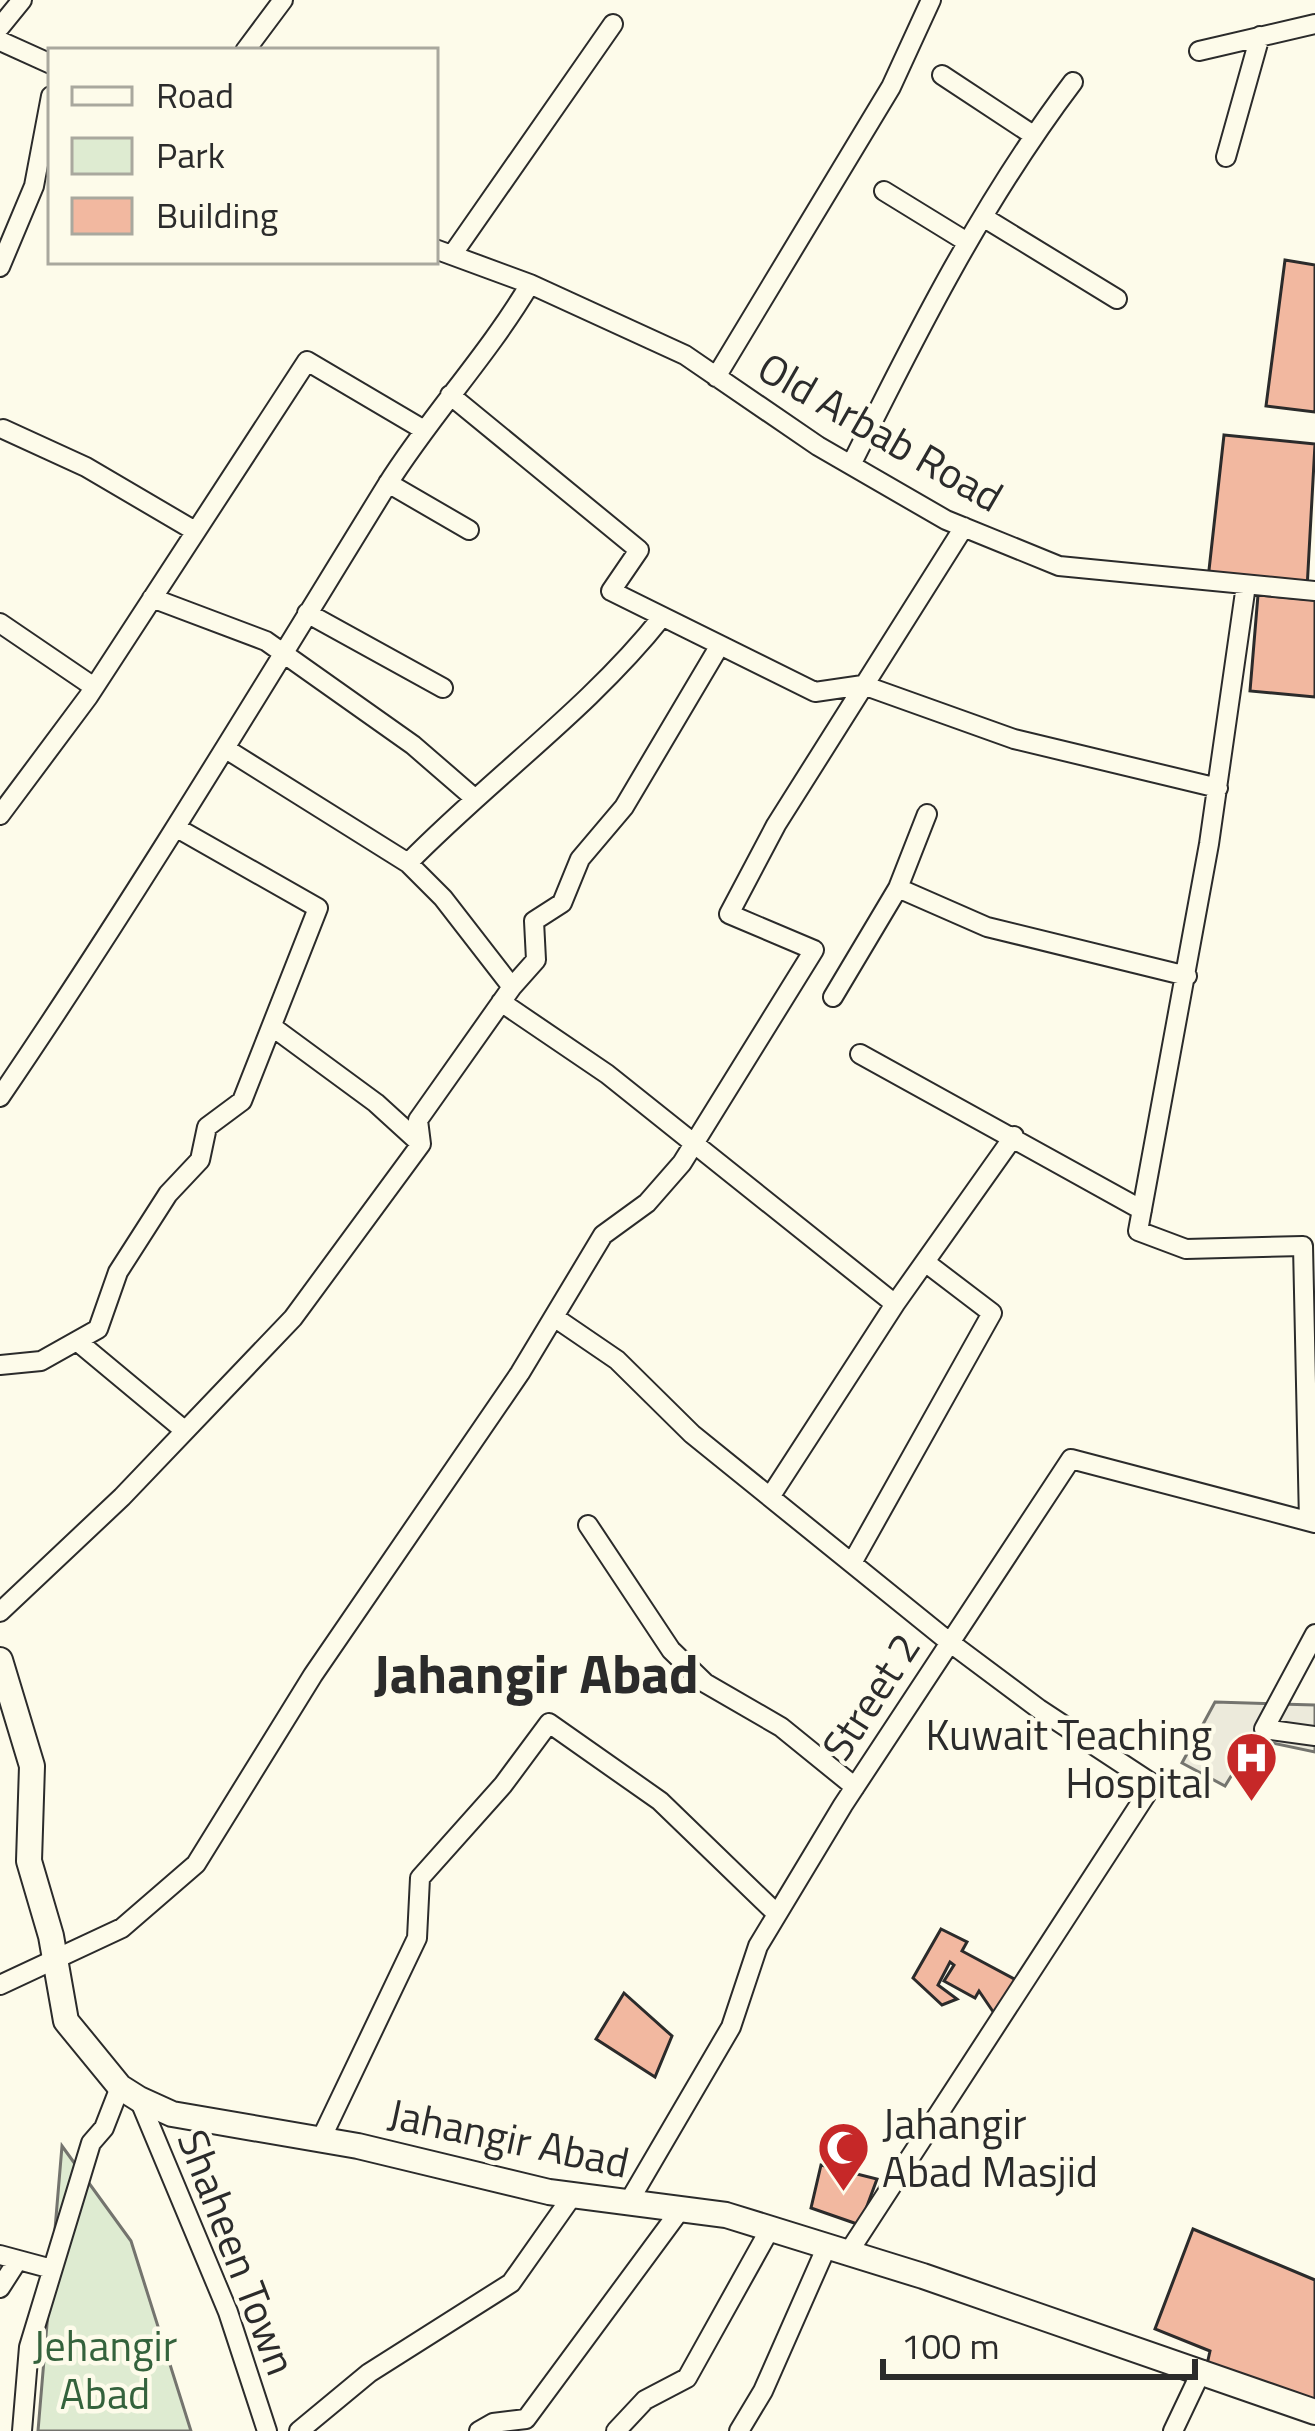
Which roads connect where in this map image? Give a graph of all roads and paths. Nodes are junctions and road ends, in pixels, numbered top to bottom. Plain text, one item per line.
1 (22, 0) edge
2 (283, 0) edge
3 (931, 0) edge
4 (1315, 23) edge
5 (613, 24) dead end
6 (0, 27) edge
7 (1260, 36) junction
8 (0, 41) edge
9 (247, 48) edge
10 (1199, 51) dead end
11 (48, 63) edge
12 (942, 75) dead end
13 (1073, 82) dead end
14 (48, 112) edge
15 (1033, 135) junction
16 (1226, 157) dead end
17 (884, 191) dead end
18 (983, 217) junction
19 (967, 242) junction
20 (443, 252) edge
21 (0, 266) edge
22 (530, 284) junction
23 (1117, 298) dead end
24 (716, 376) junction
25 (451, 395) junction
26 (1, 430) edge
27 (424, 430) junction
28 (851, 465) junction
29 (388, 483) junction
30 (964, 527) junction
31 (469, 530) dead end
32 (195, 531) junction
33 (1246, 585) junction
34 (1315, 591) edge
35 (152, 598) junction
36 (307, 613) junction
37 (662, 616) junction
38 (0, 623) edge
39 (720, 645) junction
40 (284, 657) junction
41 (863, 685) junction
42 (94, 687) junction
43 (443, 688) dead end
44 (226, 749) junction
45 (1218, 788) junction
46 (473, 797) junction
47 (0, 814) edge
48 (927, 814) dead end
49 (177, 828) junction
50 (408, 863) junction
51 (898, 888) junction
52 (1187, 976) junction
53 (506, 994) junction
54 (833, 997) dead end
55 (274, 1028) junction
56 (860, 1054) dead end
57 (0, 1097) edge
58 (1014, 1136) junction
59 (421, 1144) junction
60 (692, 1146) junction
61 (1142, 1210) junction
62 (925, 1262) junction
63 (895, 1304) junction
64 (554, 1317) junction
65 (77, 1341) junction
66 (0, 1365) edge
67 (184, 1430) junction
68 (770, 1497) junction
69 (1312, 1522) edge
70 (588, 1525) dead end
71 (852, 1563) junction
72 (0, 1612) edge
73 (1315, 1634) edge
74 (948, 1641) junction
75 (0, 1660) edge
76 (1315, 1736) edge
77 (854, 1787) junction
78 (777, 1914) junction
79 (55, 1956) junction
80 (0, 1985) edge
81 (130, 2093) junction
82 (321, 2139) junction
83 (573, 2195) junction
84 (628, 2203) junction
85 (681, 2210) junction
86 (770, 2229) junction
87 (838, 2250) junction
88 (9, 2257) edge
89 (52, 2270) junction
90 (0, 2288) edge
91 (1202, 2370) junction
92 (1315, 2412) edge
93 (22, 2431) edge
94 (267, 2431) edge
95 (299, 2431) edge
96 (478, 2431) edge
97 (616, 2431) edge
98 (740, 2431) edge
99 (1173, 2431) edge

1 - 6 street
2 - 9 street
3 - 24 street
4 - 7 street
5 - 20 street
7 - 10 street
7 - 16 street
8 - 11 street
12 - 15 street
13 - 15 street
14 - 21 street
15 - 18 street
17 - 19 street
18 - 19 street
18 - 23 street
19 - 28 street
20 - 22 street, Old Arbab Road
22 - 24 street, Old Arbab Road
22 - 25 street
24 - 28 street, Old Arbab Road
25 - 27 street
25 - 37 street
26 - 32 street
27 - 29 street
27 - 32 street
28 - 30 street, Old Arbab Road
29 - 31 street
29 - 36 street
30 - 33 street, Old Arbab Road
30 - 41 street
32 - 35 street
33 - 34 street, Old Arbab Road
33 - 45 street
35 - 40 street
35 - 42 street
36 - 40 street
36 - 43 street
37 - 39 street
37 - 46 street
38 - 42 street
39 - 41 street
39 - 53 street
40 - 44 street
40 - 46 street
41 - 45 street
41 - 60 street
42 - 47 street
44 - 49 street
44 - 50 street
45 - 52 street
46 - 50 street
48 - 51 street
49 - 55 street
49 - 57 street
50 - 53 street
51 - 52 street
51 - 54 street
52 - 61 street
53 - 59 street
53 - 60 street
55 - 59 street
55 - 65 street
56 - 58 street
58 - 61 street
58 - 62 street
59 - 67 street
60 - 63 street
60 - 64 street
61 - 69 street
62 - 63 street
62 - 71 street
63 - 68 street
64 - 68 street
64 - 79 street
65 - 66 street
65 - 67 street
67 - 72 street
68 - 71 street
69 - 74 street, Street 2
70 - 77 street
71 - 74 street
73 - 76 street
74 - 77 street, Street 2
74 - 87 street
75 - 79 street
77 - 78 street, Street 2
78 - 82 street
78 - 84 street, Street 2
79 - 80 street
79 - 81 street
81 - 82 street, Jahangir Abad
81 - 89 street
81 - 94 street, Shaheen Town
82 - 83 street, Jahangir Abad
83 - 84 street, Jahangir Abad
83 - 95 street
84 - 85 street, Jahangir Abad
85 - 86 street, Jahangir Abad
85 - 96 street
86 - 87 street, Jahangir Abad
86 - 97 street
87 - 91 street, Jahangir Abad
87 - 98 street
88 - 89 street
88 - 90 street
89 - 93 street
91 - 92 street, Jahangir Abad
91 - 99 street

